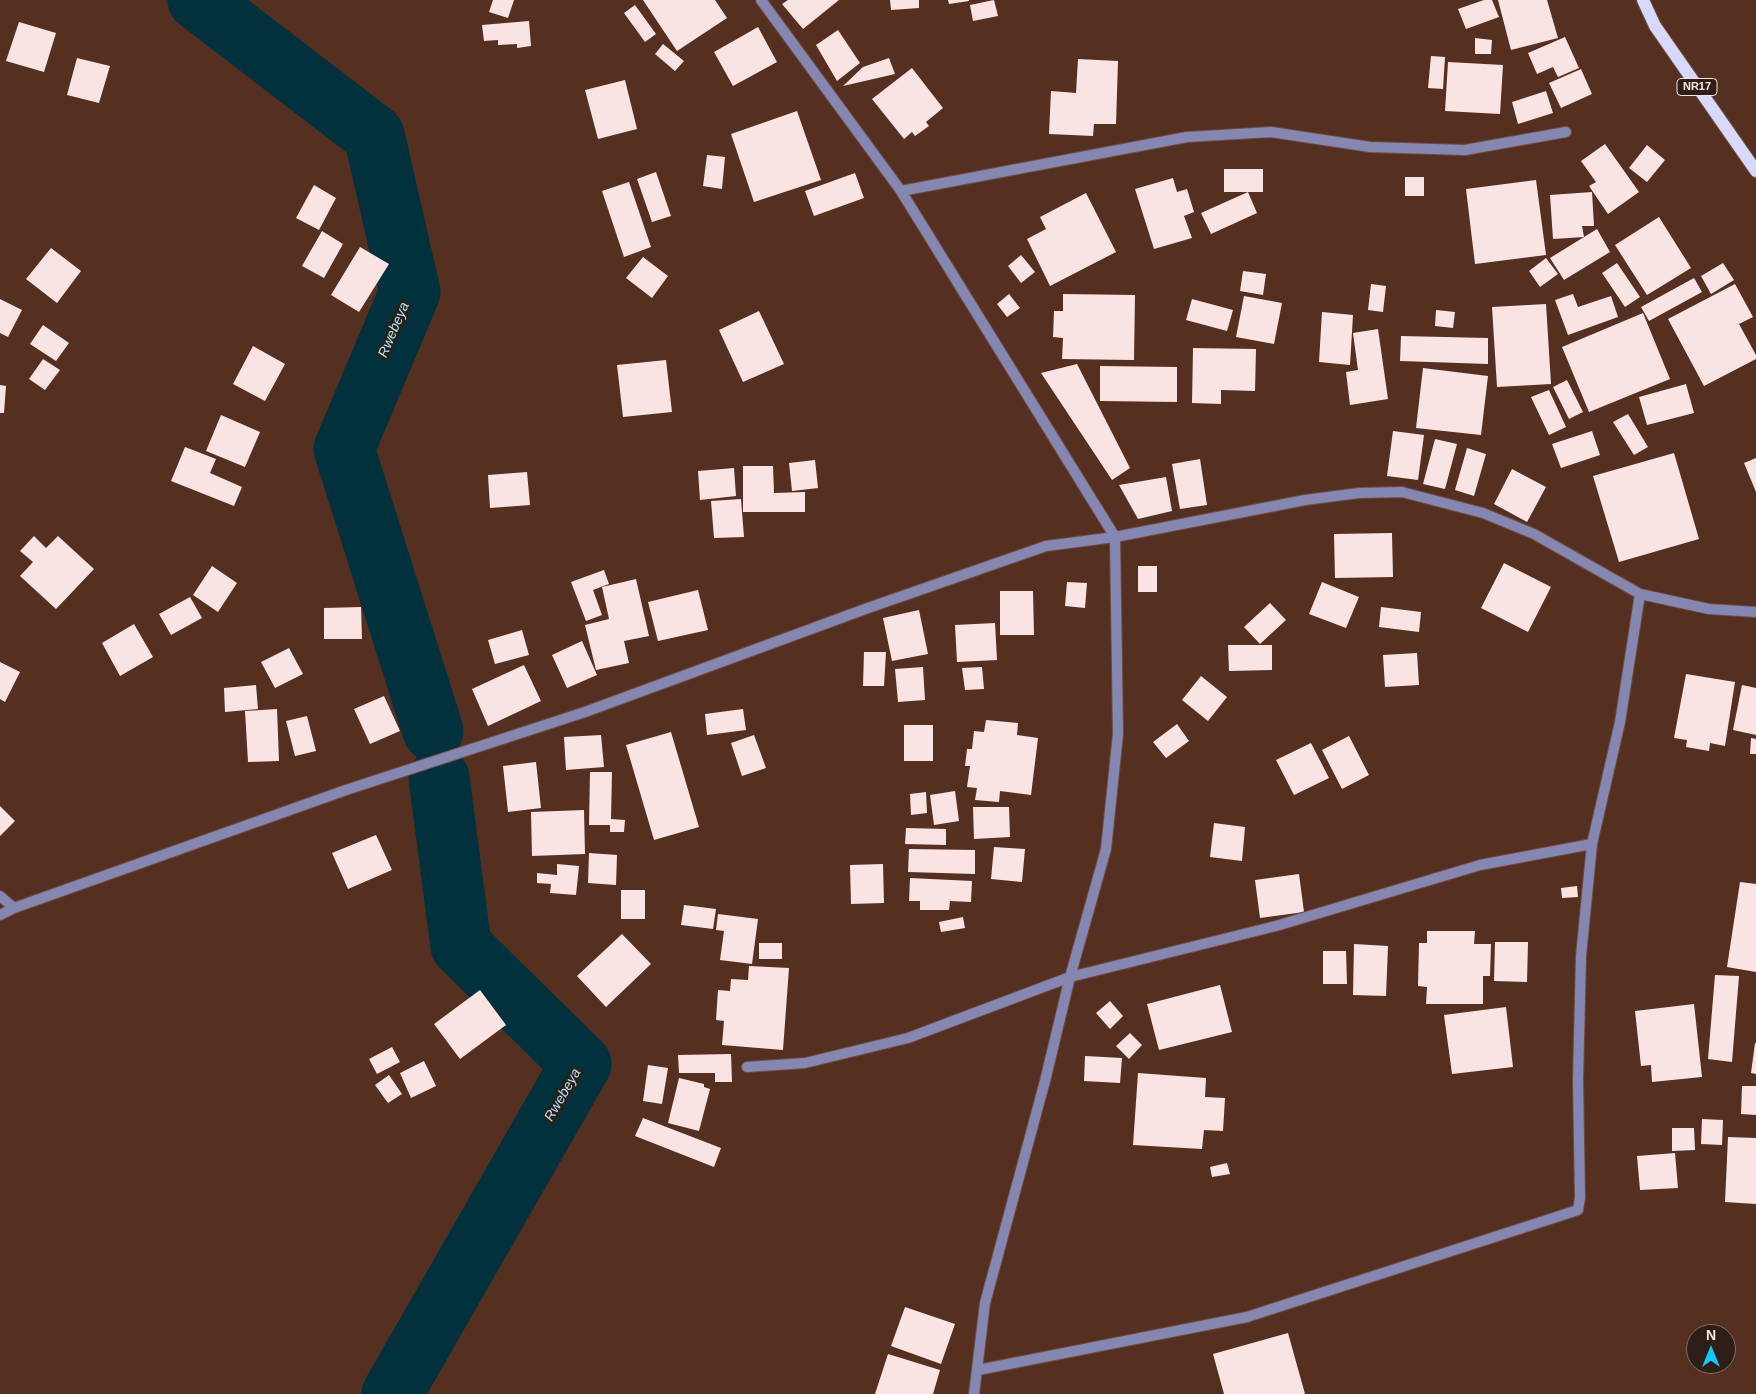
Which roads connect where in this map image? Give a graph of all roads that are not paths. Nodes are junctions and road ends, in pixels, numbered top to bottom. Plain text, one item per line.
1 (761, 0) edge
2 (1643, 0) edge
3 (1566, 132) dead end
4 (1756, 171) edge
5 (901, 191) junction
6 (1115, 537) junction
7 (1640, 594) junction
8 (1756, 612) edge
9 (1592, 844) junction
10 (0, 896) edge
11 (14, 908) junction
12 (0, 915) edge
13 (1070, 977) junction
14 (747, 1068) dead end
15 (978, 1370) junction
16 (974, 1394) edge

1 - 5 street
2 - 4 main road, NR17
3 - 5 street
5 - 6 street
6 - 7 street
6 - 11 street
6 - 13 street
7 - 8 street
7 - 9 street
9 - 13 street
9 - 15 street
10 - 11 street
11 - 12 street
13 - 14 street
13 - 15 street
15 - 16 street

